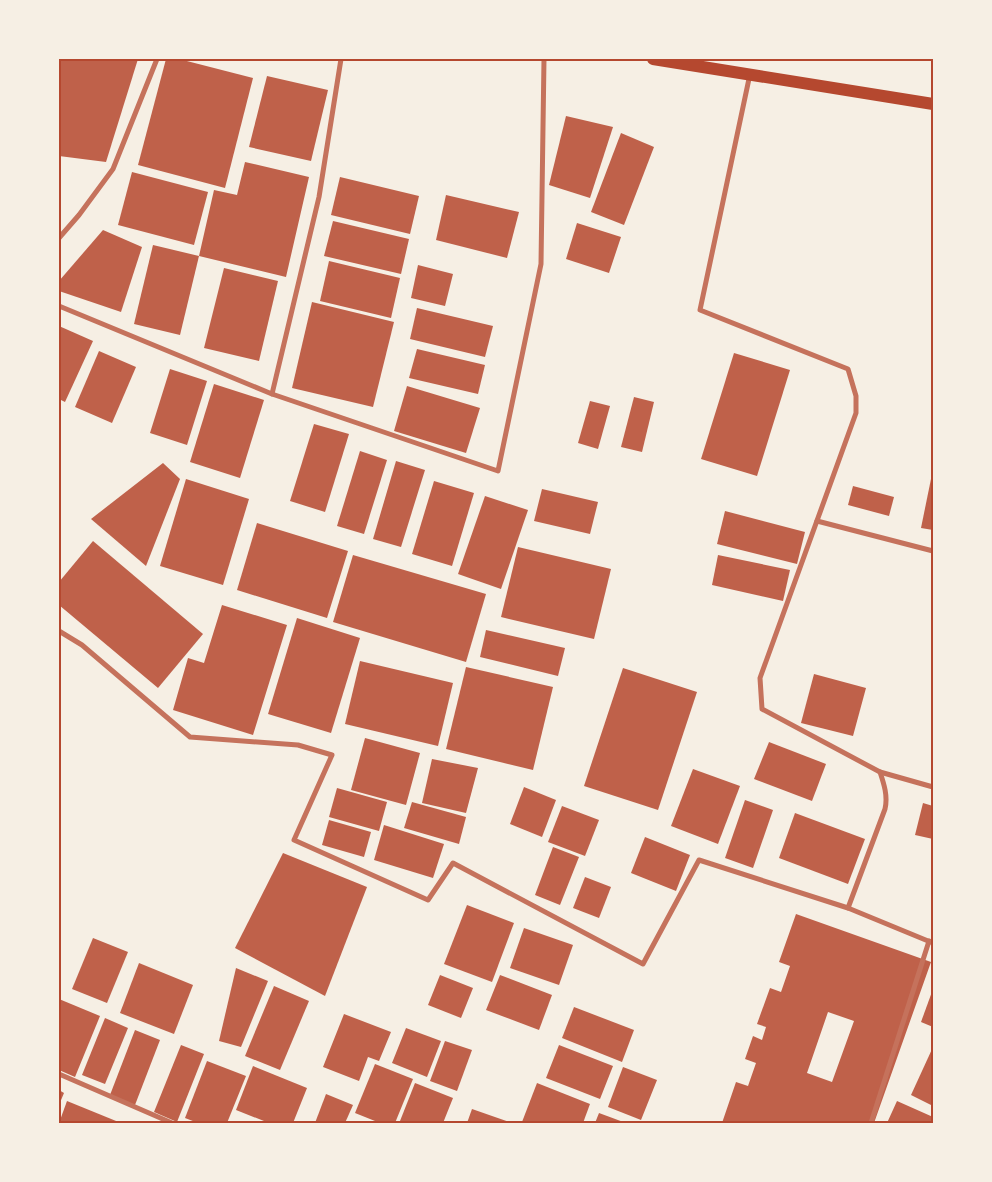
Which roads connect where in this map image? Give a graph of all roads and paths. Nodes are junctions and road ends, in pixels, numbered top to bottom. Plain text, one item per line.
1 (157, 59) edge
2 (341, 59) edge
3 (544, 59) edge
4 (653, 59) edge
5 (750, 73) junction
6 (933, 104) edge
7 (59, 238) edge
8 (59, 306) edge
9 (272, 394) junction
10 (817, 521) junction
11 (933, 551) edge
12 (59, 631) edge
13 (880, 772) junction
14 (933, 787) edge
15 (848, 908) junction
16 (931, 942) edge
17 (59, 1074) edge
18 (172, 1123) edge
19 (871, 1123) edge

1 - 7 street
2 - 9 street
3 - 9 street
4 - 5 main road
5 - 6 main road
5 - 10 street
8 - 9 street
10 - 11 street
10 - 13 street
12 - 15 street
13 - 14 street
13 - 15 street
15 - 16 street
16 - 19 street
17 - 18 street

